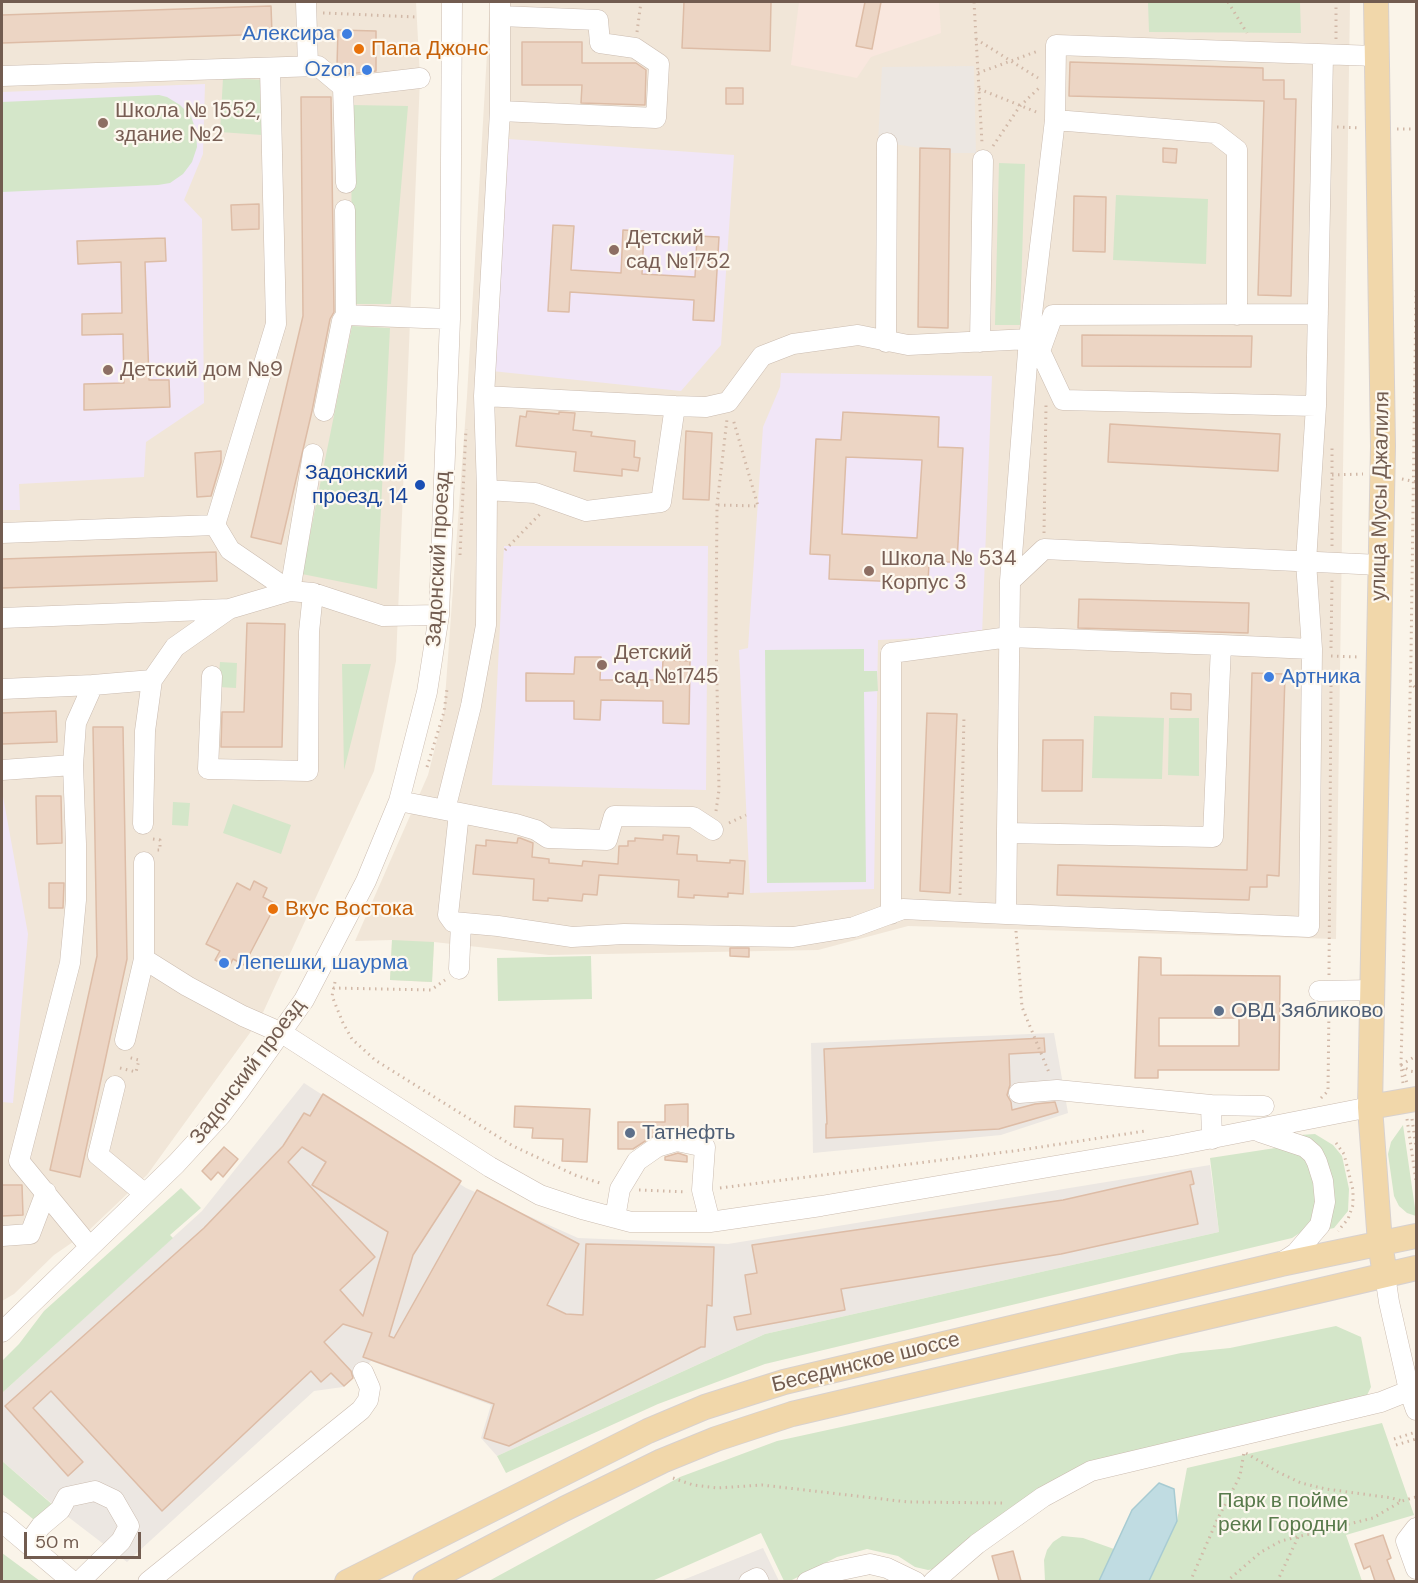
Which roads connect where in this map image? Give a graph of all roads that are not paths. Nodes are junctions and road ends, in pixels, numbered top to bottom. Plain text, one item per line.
1 (452, 2) edge
2 (1376, 2) edge
3 (306, 7) edge
4 (500, 9) edge
5 (1330, 56) junction
6 (1376, 56) junction
7 (308, 66) junction
8 (270, 68) junction
9 (2, 76) edge
10 (420, 78) dead end
11 (343, 87) junction
12 (500, 111) junction
13 (1055, 120) junction
14 (887, 143) dead end
15 (983, 160) road end
16 (346, 183) dead end
17 (345, 210) dead end
18 (1318, 314) junction
19 (346, 315) junction
20 (1237, 315) junction
21 (450, 319) junction
22 (886, 342) junction
23 (980, 342) junction
24 (1035, 345) junction
25 (484, 396) junction
26 (675, 406) junction
27 (1316, 406) junction
28 (324, 411) dead end
29 (313, 454) dead end
30 (487, 490) junction
31 (215, 525) junction
32 (2, 533) edge
33 (1306, 562) junction
34 (1380, 565) junction
35 (1011, 581) junction
36 (290, 591) junction
37 (313, 593) junction
38 (229, 609) junction
39 (439, 615) junction
40 (2, 618) edge
41 (1009, 637) junction
42 (1221, 645) junction
43 (1322, 653) junction
44 (212, 675) dead end
45 (152, 680) junction
46 (93, 685) junction
47 (2, 689) edge
48 (73, 765) junction
49 (2, 770) edge
50 (399, 801) junction
51 (452, 812) junction
52 (143, 824) road end
53 (713, 830) road end
54 (1007, 833) junction
55 (144, 862) road end
56 (891, 914) junction
57 (1010, 915) junction
58 (461, 923) junction
59 (144, 959) junction
60 (459, 969) road end
61 (1373, 990) junction
62 (1324, 991) road end
63 (282, 1033) junction
64 (125, 1040) road end
65 (115, 1086) road end
66 (1019, 1093) dead end
67 (1211, 1105) junction
68 (1264, 1106) dead end
69 (1370, 1107) junction
70 (1411, 1107) edge
71 (1254, 1130) junction
72 (1212, 1138) junction
73 (10, 1161) edge
74 (46, 1192) junction
75 (144, 1194) junction
76 (615, 1218) junction
77 (710, 1222) junction
78 (2, 1236) edge
79 (1416, 1236) edge
80 (1380, 1243) junction
81 (89, 1246) junction
82 (1281, 1264) junction
83 (1416, 1268) edge
84 (1385, 1275) junction
85 (5, 1321) edge
86 (363, 1372) dead end
87 (1413, 1389) edge
88 (1416, 1410) edge
89 (2, 1522) edge
90 (1416, 1528) edge
91 (28, 1544) junction
92 (1416, 1569) edge
93 (72, 1580) edge
94 (148, 1581) edge
95 (347, 1581) edge
96 (425, 1581) edge
97 (749, 1581) edge
98 (759, 1581) edge
99 (807, 1581) edge
100 (916, 1581) edge
101 (933, 1581) edge

1 - 21 street, Задонский проезд
2 - 6 main road, улица Мусы Джалиля
3 - 7 street
4 - 12 street
4 - 12 street
5 - 6 street
5 - 13 street
5 - 18 street
6 - 34 main road, улица Мусы Джалиля
7 - 8 street
7 - 11 street
8 - 9 street
8 - 31 street
10 - 11 street
11 - 16 street
12 - 25 street
13 - 20 street
13 - 24 street
14 - 22 street
15 - 23 street
17 - 19 street
18 - 20 street
18 - 27 street
19 - 21 street
19 - 28 street
20 - 24 street
21 - 39 street, Задонский проезд
22 - 23 street
22 - 26 street
23 - 24 street
24 - 27 street
24 - 35 street
25 - 26 street
25 - 30 street
26 - 30 street
27 - 33 street
29 - 36 street
30 - 51 street
31 - 32 street
31 - 36 street
33 - 34 street
33 - 35 street
33 - 43 street
34 - 61 main road, улица Мусы Джалиля
35 - 41 street
36 - 37 street
36 - 38 street
37 - 39 street
37 - 44 street
38 - 40 street
38 - 45 street
39 - 50 street, Задонский проезд
41 - 42 street
41 - 54 street
41 - 56 street
42 - 43 street
42 - 54 street
43 - 57 street
45 - 46 street
45 - 52 street
46 - 47 street
46 - 48 street
48 - 49 street
48 - 73 street
50 - 51 street
50 - 63 street, Задонский проезд
51 - 53 street
51 - 58 street
54 - 57 street
55 - 59 street
56 - 57 street
56 - 58 street
58 - 60 street
59 - 63 street
59 - 64 street
61 - 62 street
61 - 69 main road, улица Мусы Джалиля
63 - 75 street, Задонский проезд
63 - 76 street
65 - 75 street
66 - 67 street
67 - 68 street
67 - 72 street
69 - 70 main road
69 - 71 street
69 - 80 main road, улица Мусы Джалиля
71 - 72 street
71 - 82 street
72 - 77 street
73 - 74 street
74 - 78 street
74 - 81 street
75 - 81 street, Задонский проезд
76 - 77 street
76 - 77 street
79 - 80 main road, Бесединское шоссе
80 - 82 main road, Бесединское шоссе
80 - 84 main road, улица Мусы Джалиля
81 - 85 street, Задонский проезд
82 - 95 main road, Бесединское шоссе
83 - 84 main road, Бесединское шоссе
84 - 87 street
84 - 96 main road, Бесединское шоссе
86 - 94 street
87 - 88 street
87 - 101 street
89 - 91 street
90 - 92 street
91 - 93 street
91 - 93 street
97 - 98 street
99 - 100 street

